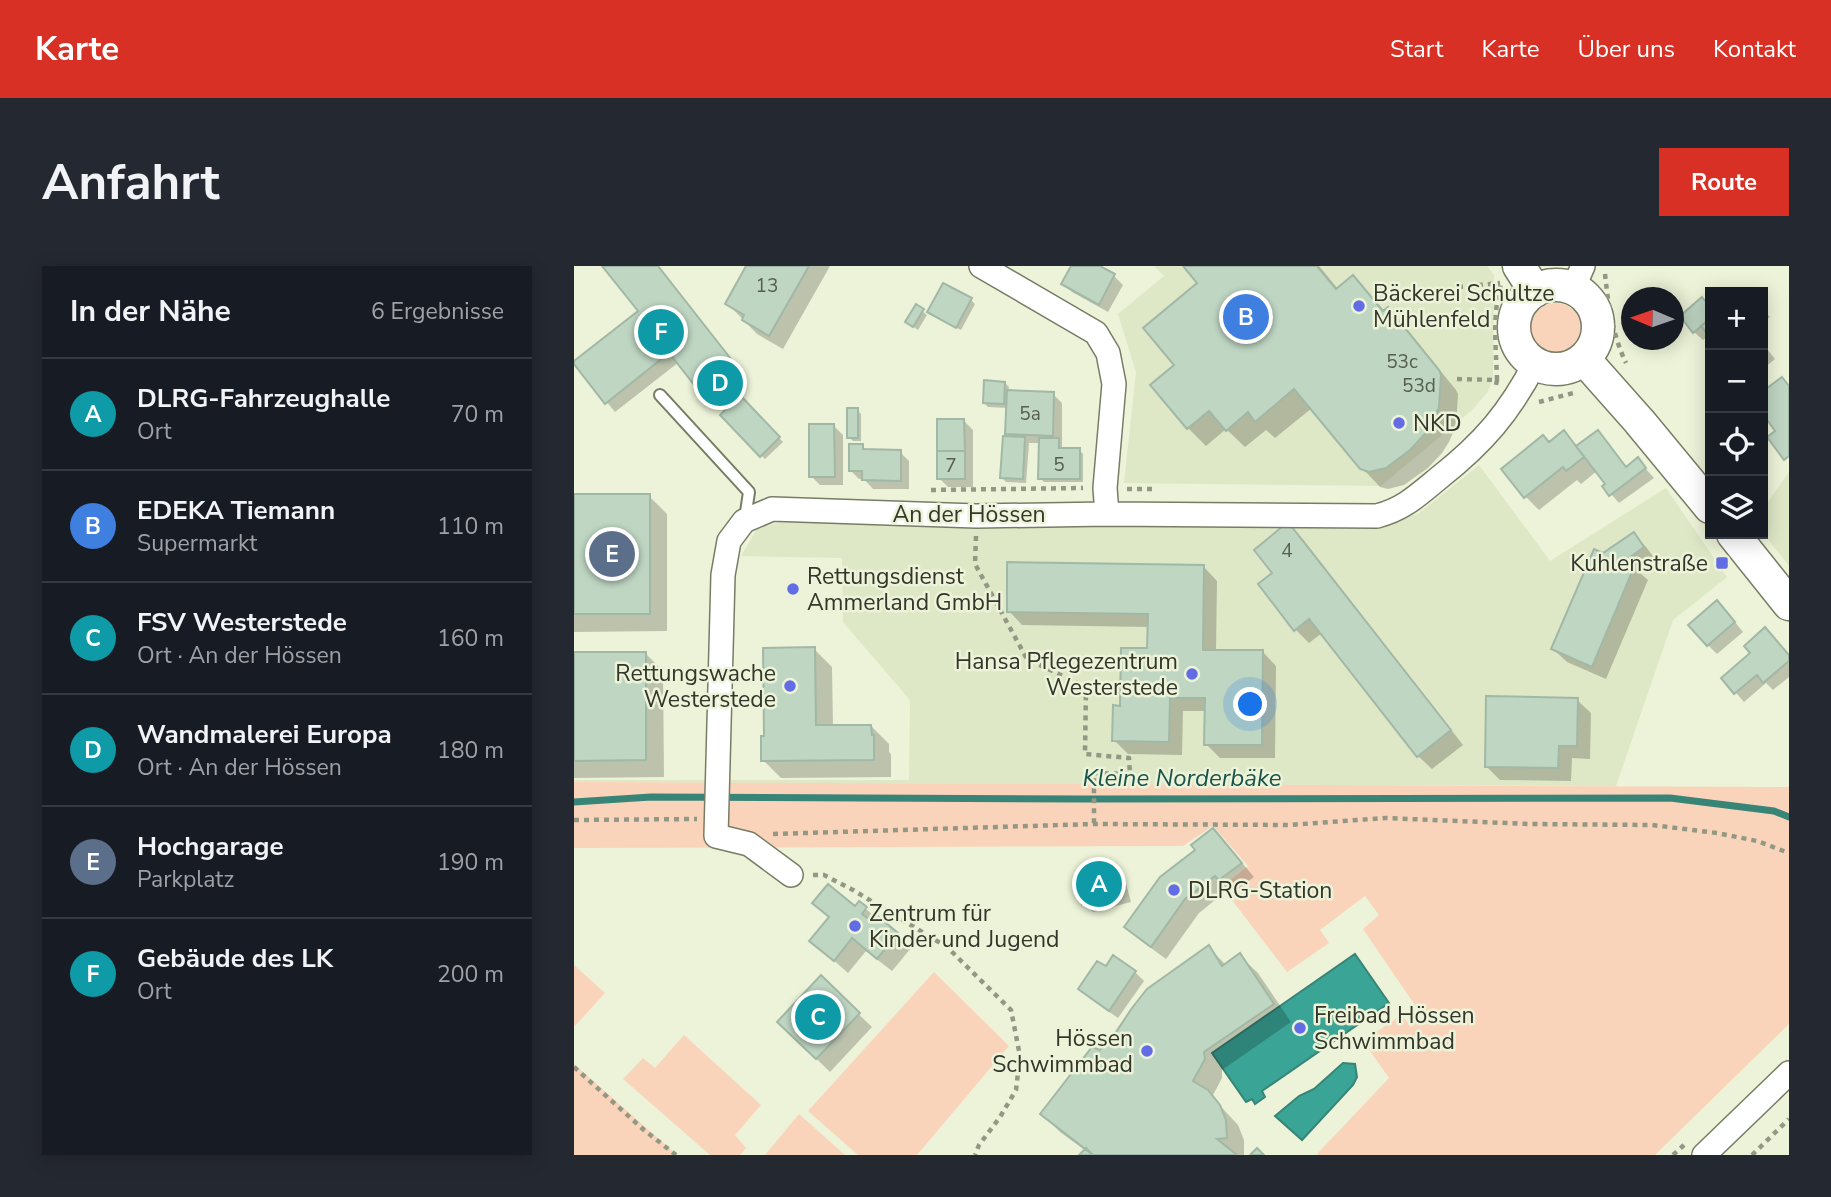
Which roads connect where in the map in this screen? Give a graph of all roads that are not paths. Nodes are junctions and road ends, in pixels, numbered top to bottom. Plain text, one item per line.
1 (981, 266) edge
2 (1578, 277) edge
3 (1518, 280) edge
4 (1584, 359) junction
5 (1535, 363) junction
6 (660, 395) dead end
7 (1705, 501) edge
8 (1107, 513) junction
9 (744, 522) junction
10 (1737, 539) edge
11 (1789, 604) edge
12 (790, 875) road end
13 (1789, 1073) edge
14 (1704, 1155) edge

1 - 8 street
2 - 3 street
2 - 4 street
3 - 5 street
4 - 5 street
4 - 7 street
5 - 8 street, An der Hössen
6 - 9 lane
8 - 9 street, An der Hössen
9 - 12 street
10 - 11 street
13 - 14 street

